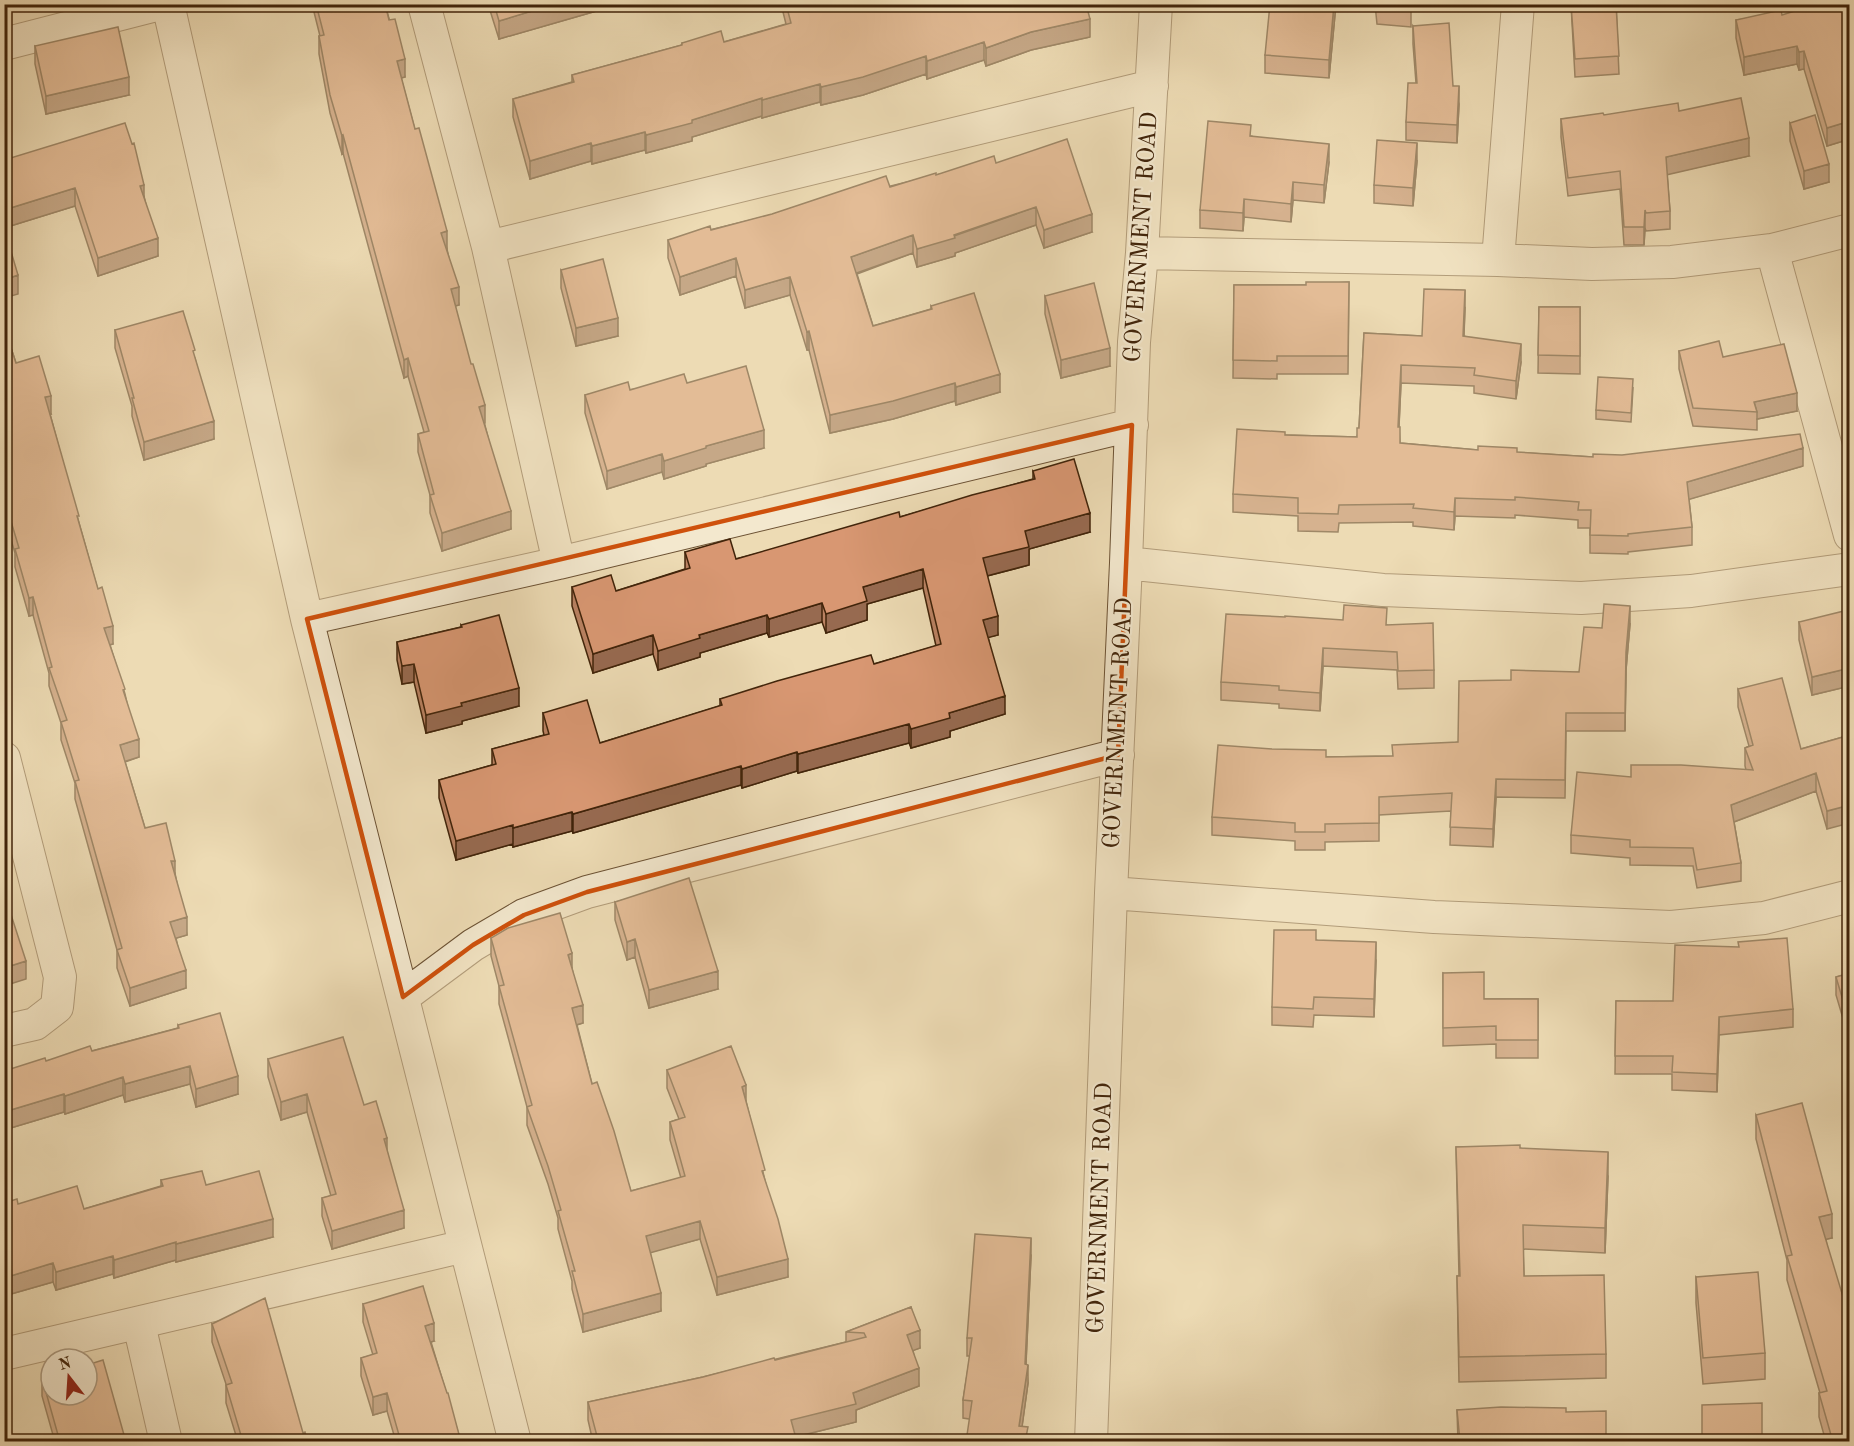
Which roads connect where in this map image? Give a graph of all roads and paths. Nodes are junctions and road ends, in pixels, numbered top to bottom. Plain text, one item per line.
1 (160, 4) edge
2 (168, 4) edge
3 (424, 4) edge
4 (1156, 4) edge
5 (1518, 4) edge
6 (4, 44) edge
7 (1152, 87) junction
8 (1850, 230) edge
9 (488, 247) junction
10 (1772, 250) junction
11 (1142, 253) junction
12 (1497, 260) junction
13 (1132, 424) junction
14 (1850, 535) edge
15 (559, 563) junction
16 (1126, 564) junction
17 (1850, 569) edge
18 (307, 619) junction
19 (1118, 755) junction
20 (4, 758) edge
21 (1111, 893) junction
22 (1850, 896) edge
23 (403, 997) junction
24 (4, 1031) edge
25 (465, 1246) junction
26 (139, 1324) junction
27 (4, 1354) edge
28 (166, 1442) edge
29 (515, 1442) edge
30 (1091, 1442) edge

1 - 6 street
2 - 18 street
3 - 9 street
4 - 7 street, GOVERNMENT ROAD
5 - 12 street
7 - 9 street
7 - 11 street, GOVERNMENT ROAD
8 - 10 street
9 - 15 street
10 - 12 street
10 - 14 street
11 - 12 street
11 - 13 street, GOVERNMENT ROAD
13 - 15 street
13 - 16 street, GOVERNMENT ROAD
15 - 18 street
16 - 17 street
16 - 19 street, GOVERNMENT ROAD
18 - 23 street
19 - 21 street, GOVERNMENT ROAD
19 - 23 street
20 - 24 street
21 - 22 street
21 - 30 street, GOVERNMENT ROAD
23 - 25 street
25 - 26 street
25 - 29 street
26 - 27 street
26 - 28 street

